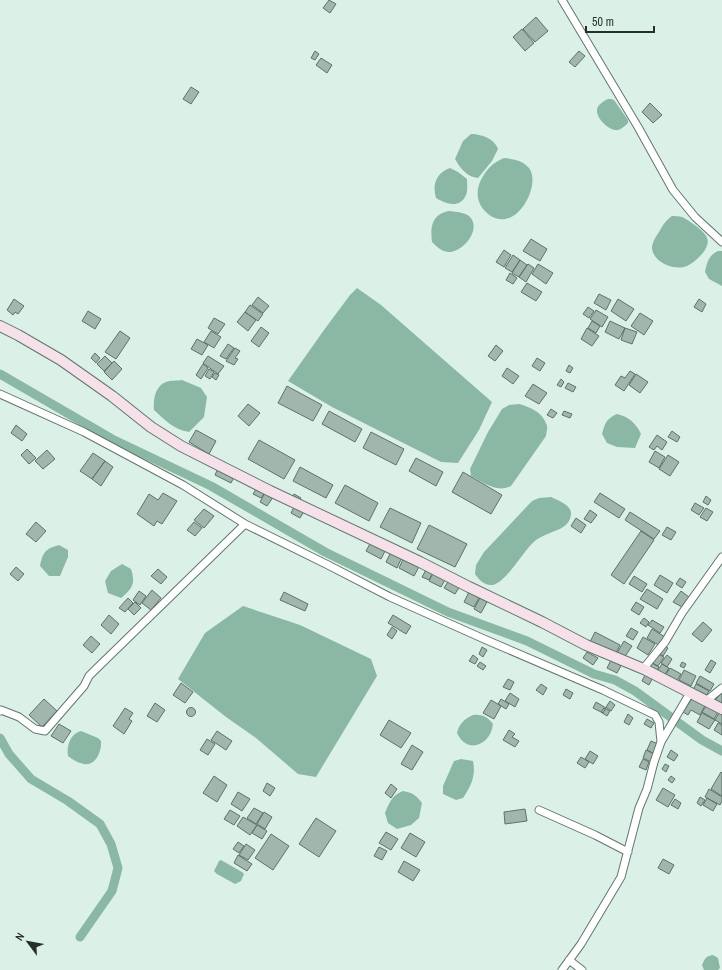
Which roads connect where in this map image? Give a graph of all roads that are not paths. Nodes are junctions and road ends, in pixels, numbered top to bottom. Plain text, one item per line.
1 (562, 0) edge
2 (722, 242) edge
3 (0, 326) edge
4 (0, 394) edge
5 (245, 524) junction
6 (722, 557) edge
7 (643, 669) junction
8 (722, 688) edge
9 (690, 693) junction
10 (706, 701) junction
11 (722, 709) edge
12 (0, 711) edge
13 (661, 742) junction
14 (539, 810) dead end
15 (628, 852) junction
16 (569, 960) junction
17 (562, 970) edge
18 (582, 970) edge

1 - 2 street
3 - 7 street
4 - 5 street
5 - 12 street
5 - 13 street
6 - 7 street
7 - 9 street
8 - 10 street
9 - 10 street
9 - 13 street
10 - 11 street
13 - 15 street
14 - 15 street
15 - 16 street
16 - 17 street
16 - 18 street

